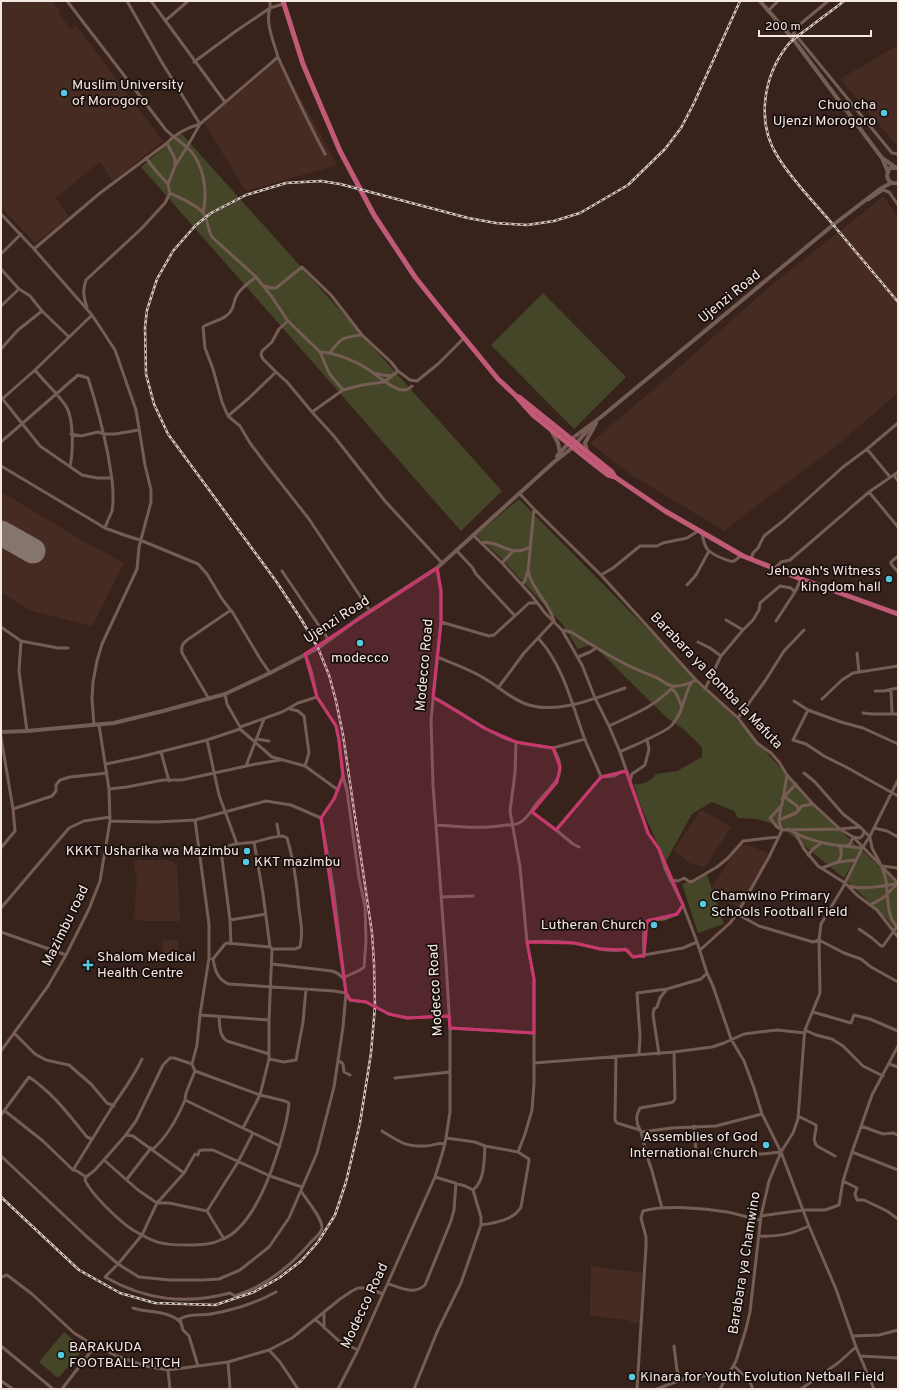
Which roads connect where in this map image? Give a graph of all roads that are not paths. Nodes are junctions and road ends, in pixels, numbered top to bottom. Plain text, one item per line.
1 (67, 1) edge
2 (127, 1) edge
3 (151, 1) edge
4 (188, 1) edge
5 (270, 1) edge
6 (760, 1) edge
7 (778, 1) edge
8 (828, 1) edge
9 (283, 3) edge
10 (270, 8) junction
11 (768, 11) junction
12 (165, 21) junction
13 (793, 35) junction
14 (278, 57) junction
15 (194, 62) junction
16 (225, 102) junction
17 (200, 124) junction
18 (173, 137) junction
19 (167, 143) junction
20 (187, 147) junction
21 (325, 154) dead end
22 (898, 154) edge
23 (146, 158) junction
24 (882, 158) junction
25 (175, 166) junction
26 (896, 167) edge
27 (888, 172) junction
28 (887, 178) junction
29 (168, 184) junction
30 (896, 184) edge
31 (880, 188) junction
32 (170, 193) junction
33 (898, 205) edge
34 (850, 212) junction
35 (204, 213) junction
36 (1, 214) edge
37 (21, 234) junction
38 (34, 249) junction
39 (1, 254) edge
40 (1, 269) edge
41 (256, 277) junction
42 (264, 286) junction
43 (276, 288) junction
44 (19, 289) junction
45 (272, 297) junction
46 (1, 306) edge
47 (87, 310) junction
48 (42, 311) junction
49 (92, 315) junction
50 (288, 321) junction
51 (362, 335) junction
52 (70, 337) junction
53 (464, 338) junction
54 (1, 349) edge
55 (320, 352) junction
56 (330, 353) junction
57 (35, 370) junction
58 (398, 371) junction
59 (276, 372) junction
60 (372, 372) junction
61 (392, 376) junction
62 (384, 382) junction
63 (412, 386) dead end
64 (343, 390) junction
65 (56, 393) junction
66 (515, 394) junction
67 (2, 398) edge
68 (312, 412) junction
69 (228, 416) junction
70 (601, 417) junction
71 (22, 423) junction
72 (101, 423) junction
73 (898, 423) edge
74 (550, 429) junction
75 (139, 430) junction
76 (93, 432) junction
77 (71, 434) junction
78 (104, 434) junction
79 (1, 442) edge
80 (572, 444) junction
81 (867, 450) junction
82 (560, 454) junction
83 (590, 456) junction
84 (554, 462) junction
85 (1, 466) edge
86 (70, 467) junction
87 (898, 472) edge
88 (892, 476) junction
89 (615, 477) junction
90 (112, 478) junction
91 (898, 481) edge
92 (869, 492) junction
93 (519, 493) junction
94 (534, 509) junction
95 (105, 528) junction
96 (898, 528) edge
97 (700, 532) junction
98 (473, 535) junction
99 (140, 540) junction
100 (481, 543) junction
101 (531, 546) junction
102 (456, 550) junction
103 (513, 551) junction
104 (709, 551) junction
105 (741, 554) junction
106 (898, 556) edge
107 (751, 559) junction
108 (502, 562) junction
109 (442, 563) junction
110 (437, 568) junction
111 (774, 569) junction
112 (282, 571) dead end
113 (528, 571) junction
114 (898, 572) edge
115 (601, 575) junction
116 (801, 580) junction
117 (522, 585) junction
118 (687, 586) dead end
119 (795, 592) junction
120 (532, 596) junction
121 (537, 603) junction
122 (529, 604) junction
123 (231, 610) junction
124 (370, 611) junction
125 (898, 614) edge
126 (515, 616) junction
127 (726, 620) dead end
128 (554, 621) junction
129 (776, 621) dead end
130 (441, 622) junction
131 (1, 627) edge
132 (562, 630) junction
133 (743, 630) junction
134 (804, 630) dead end
135 (328, 639) junction
136 (539, 639) junction
137 (21, 641) junction
138 (698, 642) dead end
139 (68, 648) dead end
140 (596, 648) junction
141 (857, 653) dead end
142 (305, 654) junction
143 (721, 656) junction
144 (437, 657) junction
145 (578, 657) junction
146 (898, 666) edge
147 (859, 672) junction
148 (270, 673) junction
149 (696, 680) junction
150 (691, 683) junction
151 (673, 687) junction
152 (498, 688) junction
153 (625, 688) dead end
154 (898, 688) edge
155 (705, 689) junction
156 (891, 690) junction
157 (875, 691) dead end
158 (225, 694) junction
159 (317, 697) junction
160 (433, 697) junction
161 (595, 698) junction
162 (209, 699) junction
163 (822, 700) dead end
164 (794, 701) dead end
165 (573, 705) junction
166 (290, 708) junction
167 (682, 708) junction
168 (808, 710) junction
169 (863, 713) dead end
170 (892, 714) junction
171 (898, 714) edge
172 (738, 718) junction
173 (264, 719) junction
174 (94, 725) junction
175 (100, 725) junction
176 (609, 726) junction
177 (240, 728) junction
178 (27, 731) junction
179 (1, 732) edge
180 (1, 737) edge
181 (256, 739) junction
182 (585, 739) junction
183 (647, 739) junction
184 (207, 740) junction
185 (269, 741) dead end
186 (516, 742) junction
187 (255, 744) junction
188 (898, 744) edge
189 (553, 748) junction
190 (161, 752) junction
191 (620, 752) junction
192 (283, 760) junction
193 (106, 764) junction
194 (246, 766) junction
195 (305, 766) junction
196 (6, 770) junction
197 (1, 771) edge
198 (626, 771) junction
199 (107, 773) junction
200 (214, 773) junction
201 (804, 774) dead end
202 (787, 775) junction
203 (343, 776) junction
204 (601, 777) junction
205 (898, 780) edge
206 (169, 781) junction
207 (630, 782) junction
208 (796, 784) junction
209 (109, 788) junction
210 (338, 790) junction
211 (891, 793) junction
212 (898, 796) edge
213 (784, 798) junction
214 (813, 804) junction
215 (782, 805) junction
216 (13, 809) junction
217 (799, 810) junction
218 (225, 811) junction
219 (532, 812) junction
220 (321, 818) junction
221 (110, 819) junction
222 (195, 820) junction
223 (779, 820) junction
224 (277, 824) dead end
225 (513, 824) junction
226 (436, 825) junction
227 (860, 827) junction
228 (874, 828) junction
229 (788, 829) junction
230 (804, 829) junction
231 (840, 829) junction
232 (556, 830) junction
233 (782, 830) junction
234 (864, 831) junction
235 (796, 834) junction
236 (279, 836) junction
237 (778, 837) junction
238 (802, 837) junction
239 (853, 837) junction
240 (898, 837) edge
241 (870, 838) junction
242 (254, 842) junction
243 (821, 843) junction
244 (237, 844) junction
245 (842, 846) junction
246 (579, 847) dead end
247 (1, 848) edge
248 (863, 848) junction
249 (808, 855) junction
250 (856, 860) junction
251 (838, 862) junction
252 (882, 866) junction
253 (822, 868) junction
254 (898, 868) edge
255 (893, 878) junction
256 (898, 878) edge
257 (670, 880) junction
258 (845, 883) junction
259 (898, 883) edge
260 (849, 886) junction
261 (887, 886) junction
262 (887, 895) junction
263 (473, 896) dead end
264 (441, 897) junction
265 (683, 905) junction
266 (870, 905) junction
267 (1, 908) edge
268 (266, 914) junction
269 (737, 914) junction
270 (230, 920) junction
271 (898, 926) edge
272 (859, 929) dead end
273 (893, 931) junction
274 (1, 932) edge
275 (898, 937) edge
276 (819, 940) junction
277 (527, 942) junction
278 (697, 942) junction
279 (230, 944) junction
280 (271, 948) junction
281 (700, 950) junction
282 (66, 955) junction
283 (644, 956) junction
284 (209, 958) junction
285 (214, 959) junction
286 (272, 964) junction
287 (208, 967) junction
288 (215, 971) junction
289 (707, 973) junction
290 (207, 975) junction
291 (343, 978) junction
292 (898, 982) edge
293 (272, 988) junction
294 (306, 989) junction
295 (667, 989) junction
296 (656, 991) junction
297 (346, 993) junction
298 (660, 998) junction
299 (813, 1012) junction
300 (200, 1015) junction
301 (449, 1016) junction
302 (219, 1017) junction
303 (269, 1020) junction
304 (450, 1028) junction
305 (805, 1031) junction
306 (898, 1031) edge
307 (14, 1033) junction
308 (534, 1033) junction
309 (731, 1039) junction
310 (898, 1046) edge
311 (1, 1051) edge
312 (674, 1052) junction
313 (269, 1054) junction
314 (639, 1054) junction
315 (659, 1054) junction
316 (616, 1056) junction
317 (142, 1059) dead end
318 (269, 1059) junction
319 (338, 1060) junction
320 (534, 1063) junction
321 (192, 1064) junction
322 (889, 1064) junction
323 (898, 1067) edge
324 (195, 1071) junction
325 (450, 1072) junction
326 (350, 1075) dead end
327 (883, 1076) junction
328 (395, 1078) dead end
329 (260, 1095) junction
330 (185, 1100) junction
331 (114, 1106) junction
332 (5, 1111) junction
333 (762, 1114) junction
334 (1, 1115) edge
335 (798, 1116) junction
336 (694, 1126) junction
337 (861, 1126) junction
338 (243, 1128) junction
339 (382, 1131) dead end
340 (640, 1131) junction
341 (253, 1133) junction
342 (898, 1135) edge
343 (125, 1136) junction
344 (446, 1138) junction
345 (92, 1139) junction
346 (445, 1144) junction
347 (280, 1146) junction
348 (485, 1146) junction
349 (151, 1149) junction
350 (518, 1152) junction
351 (781, 1152) junction
352 (852, 1152) junction
353 (1, 1156) edge
354 (835, 1156) dead end
355 (104, 1160) junction
356 (238, 1162) junction
357 (74, 1170) junction
358 (898, 1170) edge
359 (184, 1172) junction
360 (270, 1176) junction
361 (86, 1177) junction
362 (435, 1177) junction
363 (127, 1179) junction
364 (843, 1182) junction
365 (456, 1183) junction
366 (301, 1189) junction
367 (473, 1190) junction
368 (157, 1203) junction
369 (662, 1208) junction
370 (804, 1210) junction
371 (207, 1211) junction
372 (761, 1216) junction
373 (898, 1219) edge
374 (760, 1220) junction
375 (481, 1225) junction
376 (809, 1226) junction
377 (142, 1235) junction
378 (759, 1236) junction
379 (224, 1239) junction
380 (118, 1264) junction
381 (1, 1277) edge
382 (388, 1284) junction
383 (276, 1292) dead end
384 (383, 1294) junction
385 (133, 1308) dead end
386 (324, 1312) junction
387 (315, 1319) junction
388 (181, 1323) junction
389 (324, 1328) junction
390 (898, 1330) edge
391 (853, 1336) junction
392 (1, 1346) edge
393 (95, 1346) junction
394 (674, 1346) dead end
395 (856, 1347) junction
396 (269, 1350) junction
397 (358, 1350) junction
398 (860, 1356) junction
399 (898, 1358) edge
400 (228, 1362) junction
401 (198, 1366) junction
402 (734, 1366) junction
403 (168, 1370) junction
404 (726, 1377) junction
405 (681, 1380) junction
406 (1, 1381) edge
407 (13, 1389) edge
408 (53, 1389) edge
409 (62, 1389) edge
410 (170, 1389) edge
411 (230, 1389) edge
412 (298, 1389) edge
413 (338, 1389) edge
414 (414, 1389) edge
415 (637, 1389) edge
416 (657, 1389) edge
417 (720, 1389) edge
418 (753, 1389) edge
419 (802, 1389) edge
420 (874, 1389) edge

1 - 18 street
2 - 17 street
3 - 12 street
4 - 12 street
5 - 10 street
6 - 11 street
7 - 11 street
8 - 13 street
9 - 10 street
9 - 53 highway
10 - 14 street
10 - 15 street
11 - 13 street
12 - 15 street
13 - 22 street
13 - 24 street
14 - 16 street
14 - 21 street
15 - 16 street
16 - 17 street
17 - 18 street
17 - 20 street
18 - 19 street
18 - 20 street
19 - 23 street
19 - 25 street
20 - 25 street
20 - 35 street
23 - 29 street
23 - 38 street
24 - 26 street
24 - 27 street
25 - 29 street
26 - 27 street
27 - 28 street
28 - 30 street
28 - 31 street
29 - 32 street
30 - 31 street
31 - 34 street, Ujenzi Road
32 - 35 street
32 - 47 street
33 - 34 street
34 - 70 street, Ujenzi Road
35 - 41 street
36 - 37 street
37 - 38 street
37 - 39 street
38 - 47 street
40 - 44 street
41 - 42 street
41 - 69 street
42 - 43 street
42 - 45 street
43 - 45 street
43 - 51 street
44 - 46 street
44 - 48 street
45 - 50 street
47 - 49 street
48 - 52 street
48 - 54 street
49 - 52 street
49 - 75 street
50 - 55 street
50 - 59 street
51 - 56 street
51 - 58 street
52 - 57 street
53 - 58 street
53 - 66 highway
55 - 56 street
55 - 64 street
56 - 60 street
57 - 65 street
57 - 67 street
58 - 61 street
59 - 68 street
59 - 69 street
60 - 61 street
60 - 62 street
61 - 62 street
62 - 63 street
62 - 64 street
64 - 68 street
65 - 71 street
65 - 72 street
65 - 77 street
66 - 74 highway
66 - 80 highway
67 - 71 street
68 - 109 street
69 - 124 street
70 - 80 street, Ujenzi Road
70 - 83 street
71 - 79 street
71 - 86 street
72 - 76 street
72 - 78 street
73 - 81 street
74 - 80 highway
74 - 82 street
75 - 78 street
75 - 99 street
76 - 77 street
76 - 78 street
77 - 86 street
78 - 90 street
80 - 82 street, Ujenzi Road
80 - 83 highway
80 - 84 street, Ujenzi Road
80 - 89 highway
81 - 88 street
81 - 107 street
82 - 84 street, Ujenzi Road
83 - 89 highway
84 - 93 street, Ujenzi Road
85 - 95 street
86 - 90 street
87 - 88 street
88 - 91 street
88 - 92 street
89 - 97 highway
90 - 95 street
92 - 96 street
92 - 111 street
93 - 94 street, Barabara ya Bomba la Mafuta
93 - 98 street, Ujenzi Road
94 - 101 street
94 - 115 street, Barabara ya Bomba la Mafuta
95 - 99 street
97 - 104 street
97 - 105 highway
97 - 115 street
98 - 100 street
98 - 102 street, Ujenzi Road
99 - 123 street
99 - 174 street
100 - 103 street
100 - 108 street
101 - 103 street
101 - 113 street
102 - 109 street, Ujenzi Road
102 - 126 street
103 - 108 street
104 - 105 street
104 - 118 street
105 - 107 highway
106 - 114 street
107 - 111 highway
108 - 117 street
109 - 110 street, Ujenzi Road
110 - 124 street, Ujenzi Road
110 - 130 street, Modecco Road
111 - 116 highway
112 - 135 street
113 - 117 street
113 - 128 street
115 - 149 street, Barabara ya Bomba la Mafuta
116 - 119 street
116 - 125 highway
117 - 120 street
119 - 129 street
119 - 133 street
120 - 121 street
120 - 122 street
121 - 122 street
121 - 128 street
122 - 126 street
123 - 148 street
123 - 162 street
124 - 135 street, Ujenzi Road
126 - 130 street
127 - 133 street
128 - 132 street
128 - 136 street
130 - 144 street, Modecco Road
131 - 137 street
132 - 140 street
132 - 145 street
133 - 143 street
134 - 172 street
135 - 142 street, Ujenzi Road
136 - 152 street
136 - 165 street
137 - 139 street
137 - 178 street
138 - 143 street
140 - 145 street
140 - 151 street
141 - 147 street
142 - 148 street, Ujenzi Road
142 - 159 street
143 - 155 street
144 - 152 street
144 - 160 street, Modecco Road
145 - 161 street
146 - 147 street
147 - 163 street
148 - 158 street, Ujenzi Road
149 - 150 street
149 - 155 street, Barabara ya Bomba la Mafuta
150 - 151 street
150 - 167 street
151 - 167 street
151 - 176 street
152 - 165 street
153 - 161 street
154 - 156 street
155 - 172 street, Barabara ya Bomba la Mafuta
156 - 157 street
156 - 170 street
158 - 162 street, Ujenzi Road
158 - 177 street
159 - 166 street
159 - 203 street
160 - 186 street
160 - 226 street, Modecco Road
161 - 165 street
161 - 176 street
162 - 175 street, Ujenzi Road
164 - 168 street
165 - 182 street
166 - 173 street
166 - 195 street
167 - 183 street
168 - 188 street
168 - 211 street
169 - 170 street
170 - 171 street
172 - 202 street, Barabara ya Bomba la Mafuta
173 - 177 street
173 - 181 street
174 - 175 street, Ujenzi Road
174 - 178 street, Ujenzi Road
175 - 193 street, Mazimbu road
176 - 191 street
177 - 184 street
177 - 187 street
178 - 179 street, Ujenzi Road
180 - 196 street
181 - 185 street
181 - 187 street
182 - 189 street
182 - 204 street
183 - 191 street
183 - 207 street
184 - 190 street
184 - 200 street
186 - 189 street
186 - 225 street
187 - 192 street
187 - 194 street
189 - 219 street
190 - 193 street
190 - 206 street
191 - 198 street
192 - 194 street
192 - 195 street
193 - 199 street, Mazimbu road
194 - 200 street
195 - 210 street
196 - 197 street
196 - 216 street
198 - 204 street
198 - 207 street
199 - 209 street, Mazimbu road
199 - 216 street
200 - 206 street
200 - 218 street
201 - 227 street
202 - 208 street, Barabara ya Bomba la Mafuta
202 - 213 street
203 - 210 street
203 - 291 street
204 - 232 street
205 - 211 street, Barabara ya Chamwino
206 - 209 street
207 - 257 street
208 - 213 street
208 - 214 street, Barabara ya Bomba la Mafuta
209 - 221 street, Mazimbu road
210 - 220 street
211 - 212 street
211 - 228 street, Barabara ya Chamwino
213 - 215 street
213 - 217 street
214 - 217 street
214 - 231 street, Barabara ya Bomba la Mafuta
215 - 223 street
215 - 233 street
216 - 247 street
217 - 223 street
218 - 220 street
218 - 222 street
218 - 244 street
219 - 225 street
219 - 232 street
220 - 291 street
221 - 222 street
221 - 267 street
221 - 282 street, Mazimbu road
222 - 284 street
223 - 233 street
224 - 236 street
225 - 226 street
225 - 277 street
226 - 264 street, Modecco Road
227 - 231 street
227 - 234 street
228 - 240 street
228 - 241 street, Barabara ya Chamwino
229 - 230 street
229 - 233 street
229 - 235 street
230 - 231 street
230 - 238 street
231 - 239 street, Barabara ya Bomba la Mafuta
232 - 246 street
233 - 237 street
234 - 239 street
234 - 241 street
235 - 238 street
235 - 249 street
236 - 242 street
236 - 280 street
237 - 257 street
237 - 269 street
238 - 243 street
239 - 245 street
239 - 248 street, Barabara ya Bomba la Mafuta
241 - 248 street, Barabara ya Chamwino
241 - 252 street
242 - 244 street
242 - 268 street
243 - 245 street
243 - 249 street
244 - 270 street
245 - 248 street
245 - 251 street
248 - 250 street, Barabara ya Chamwino
248 - 252 street, Barabara ya Bomba la Mafuta
249 - 253 street
250 - 251 street
250 - 258 street, Barabara ya Chamwino
251 - 253 street
252 - 254 street
252 - 255 street, Barabara ya Bomba la Mafuta
252 - 261 street
253 - 258 street
255 - 256 street
255 - 259 street, Barabara ya Bomba la Mafuta
257 - 265 street
258 - 260 street
258 - 276 street, Barabara ya Chamwino
259 - 261 street
259 - 262 street
260 - 261 street
260 - 266 street
261 - 262 street
262 - 266 street
262 - 271 street
263 - 264 street
264 - 301 street, Modecco Road
265 - 278 street
265 - 283 street
266 - 273 street
268 - 270 street
268 - 280 street
269 - 276 street
269 - 281 street
270 - 279 street
271 - 273 street
272 - 273 street
273 - 275 street
274 - 282 street
276 - 292 street
276 - 299 street, Barabara ya Chamwino
277 - 283 street
277 - 308 street
278 - 281 street
278 - 283 street
279 - 280 street
279 - 285 street
280 - 286 street
281 - 289 street
282 - 307 street, Mazimbu road
284 - 285 street
284 - 287 street
285 - 288 street
286 - 291 street
286 - 293 street
287 - 288 street
287 - 290 street
288 - 290 street
288 - 293 street
289 - 295 street
289 - 309 street
290 - 300 street
291 - 297 street
293 - 294 street
293 - 303 street
294 - 297 street
294 - 318 street
295 - 296 street
295 - 298 street
296 - 298 street
296 - 314 street
297 - 301 street
297 - 319 street
298 - 315 street
299 - 305 street, Barabara ya Chamwino
299 - 306 street
300 - 302 street
300 - 321 street
301 - 304 street, Modecco Road
302 - 303 street
302 - 313 street
303 - 313 street
304 - 308 street
304 - 325 street, Modecco Road
305 - 309 street
305 - 327 street
305 - 335 street, Barabara ya Chamwino
307 - 311 street, Mazimbu road
307 - 331 street
308 - 320 street
309 - 312 street
309 - 333 street
310 - 322 street
312 - 315 street
312 - 340 street
313 - 318 street
314 - 315 street
314 - 316 street
316 - 320 street
316 - 340 street
317 - 331 street
318 - 329 street
319 - 326 street
319 - 366 street
320 - 350 street
321 - 324 street
321 - 343 street
322 - 323 street
322 - 327 street
324 - 329 street
324 - 330 street
325 - 328 street
325 - 344 street, Modecco Road
327 - 337 street
329 - 338 street
329 - 347 street
330 - 338 street
330 - 349 street
331 - 345 street
332 - 334 street
332 - 345 street
332 - 357 street
333 - 336 street
333 - 351 street
335 - 351 street, Barabara ya Chamwino
335 - 354 street
336 - 340 street
336 - 351 street
337 - 342 street
337 - 352 street
338 - 341 street
339 - 346 street
340 - 369 street
341 - 347 street
341 - 356 street
343 - 349 street
343 - 355 street
344 - 346 street, Modecco Road
344 - 348 street
345 - 357 street
346 - 362 street, Modecco Road
347 - 360 street
348 - 350 street
348 - 367 street
349 - 359 street
349 - 363 street
350 - 375 street
351 - 370 street
351 - 372 street, Barabara ya Chamwino
352 - 358 street
352 - 364 street
353 - 380 street
355 - 361 street
355 - 363 street
356 - 359 street
356 - 360 street
356 - 371 street
357 - 361 street
359 - 368 street
360 - 366 street
360 - 379 street
361 - 377 street
362 - 365 street
362 - 382 street, Modecco Road
363 - 368 street
364 - 370 street
364 - 373 street
365 - 367 street
365 - 382 street
366 - 380 street
366 - 380 street
367 - 375 street
368 - 371 street
368 - 377 street
369 - 374 street
369 - 415 street
370 - 372 street
370 - 376 street
371 - 379 street
372 - 374 street, Barabara ya Chamwino
374 - 378 street, Barabara ya Chamwino
375 - 414 street
376 - 378 street
376 - 391 street
377 - 379 street
377 - 380 street
378 - 402 street, Barabara ya Chamwino
381 - 393 street
382 - 384 street, Modecco Road
383 - 388 street
384 - 386 street
384 - 397 street, Modecco Road
385 - 388 street
386 - 387 street
386 - 389 street
387 - 389 street
387 - 396 street
388 - 401 street
389 - 397 street
390 - 391 street
391 - 395 street
392 - 408 street
393 - 403 street
393 - 409 street
394 - 405 street
395 - 398 street
395 - 419 street
396 - 400 street
396 - 412 street
397 - 413 street, Modecco Road
398 - 399 street
398 - 420 street
400 - 401 street
400 - 411 street
401 - 403 street
402 - 404 street, Barabara ya Chamwino
402 - 418 street
403 - 410 street
404 - 405 street
404 - 417 street, Barabara ya Chamwino
405 - 416 street
406 - 407 street

